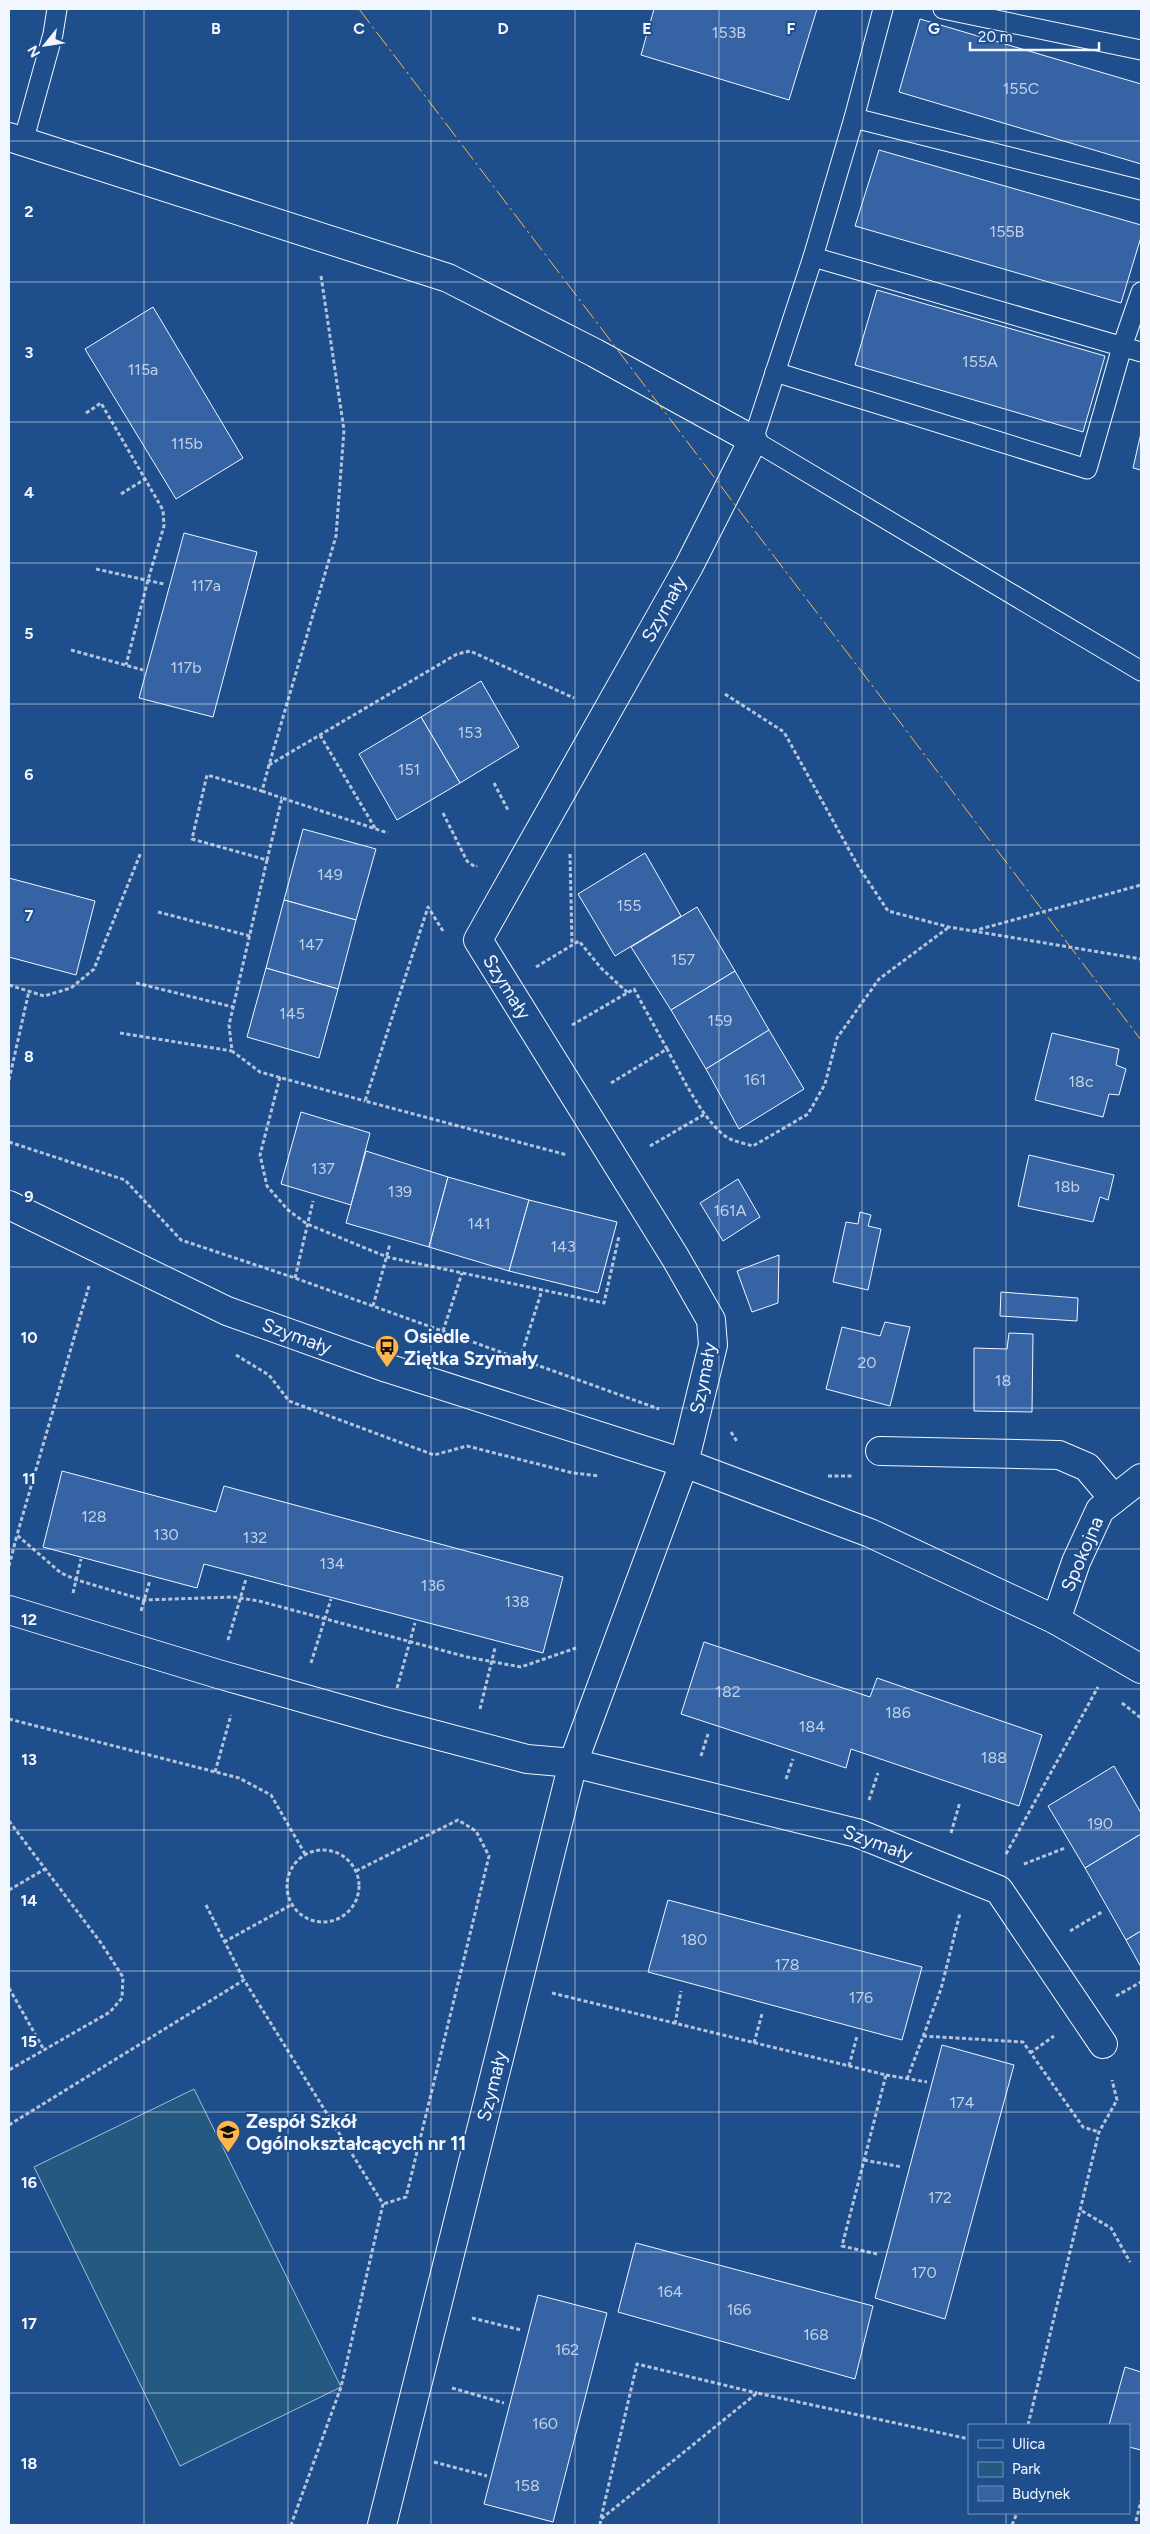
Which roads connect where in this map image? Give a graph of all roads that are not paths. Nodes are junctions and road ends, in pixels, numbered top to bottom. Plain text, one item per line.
1 (58, 9) edge
2 (883, 9) edge
3 (943, 9) edge
4 (1141, 50) edge
5 (854, 118) junction
6 (16, 139) edge
7 (1141, 190) edge
8 (813, 257) junction
9 (1141, 292) edge
10 (1122, 347) junction
11 (1141, 352) edge
12 (774, 372) junction
13 (753, 440) junction
14 (1141, 671) edge
15 (9, 1206) edge
16 (880, 1451) dead end
17 (684, 1463) junction
18 (1141, 1478) edge
19 (1114, 1499) junction
20 (9, 1610) edge
21 (1056, 1620) junction
22 (1141, 1669) edge
23 (573, 1762) junction
24 (1103, 2044) road end
25 (382, 2525) edge

1 - 6 lane
2 - 5 lane
3 - 4 lane
5 - 7 lane
5 - 8 lane
6 - 13 street
8 - 10 lane
8 - 12 lane
9 - 10 lane
10 - 11 lane
10 - 12 lane
12 - 13 lane
13 - 14 lane
13 - 17 street, Szymały
15 - 17 street, Szymały
16 - 19 street
17 - 21 street, Szymały
17 - 23 street, Szymały
18 - 19 street, Spokojna
19 - 21 street, Spokojna
20 - 23 street
21 - 22 street, Szymały
23 - 24 street, Szymały
23 - 25 street, Szymały

